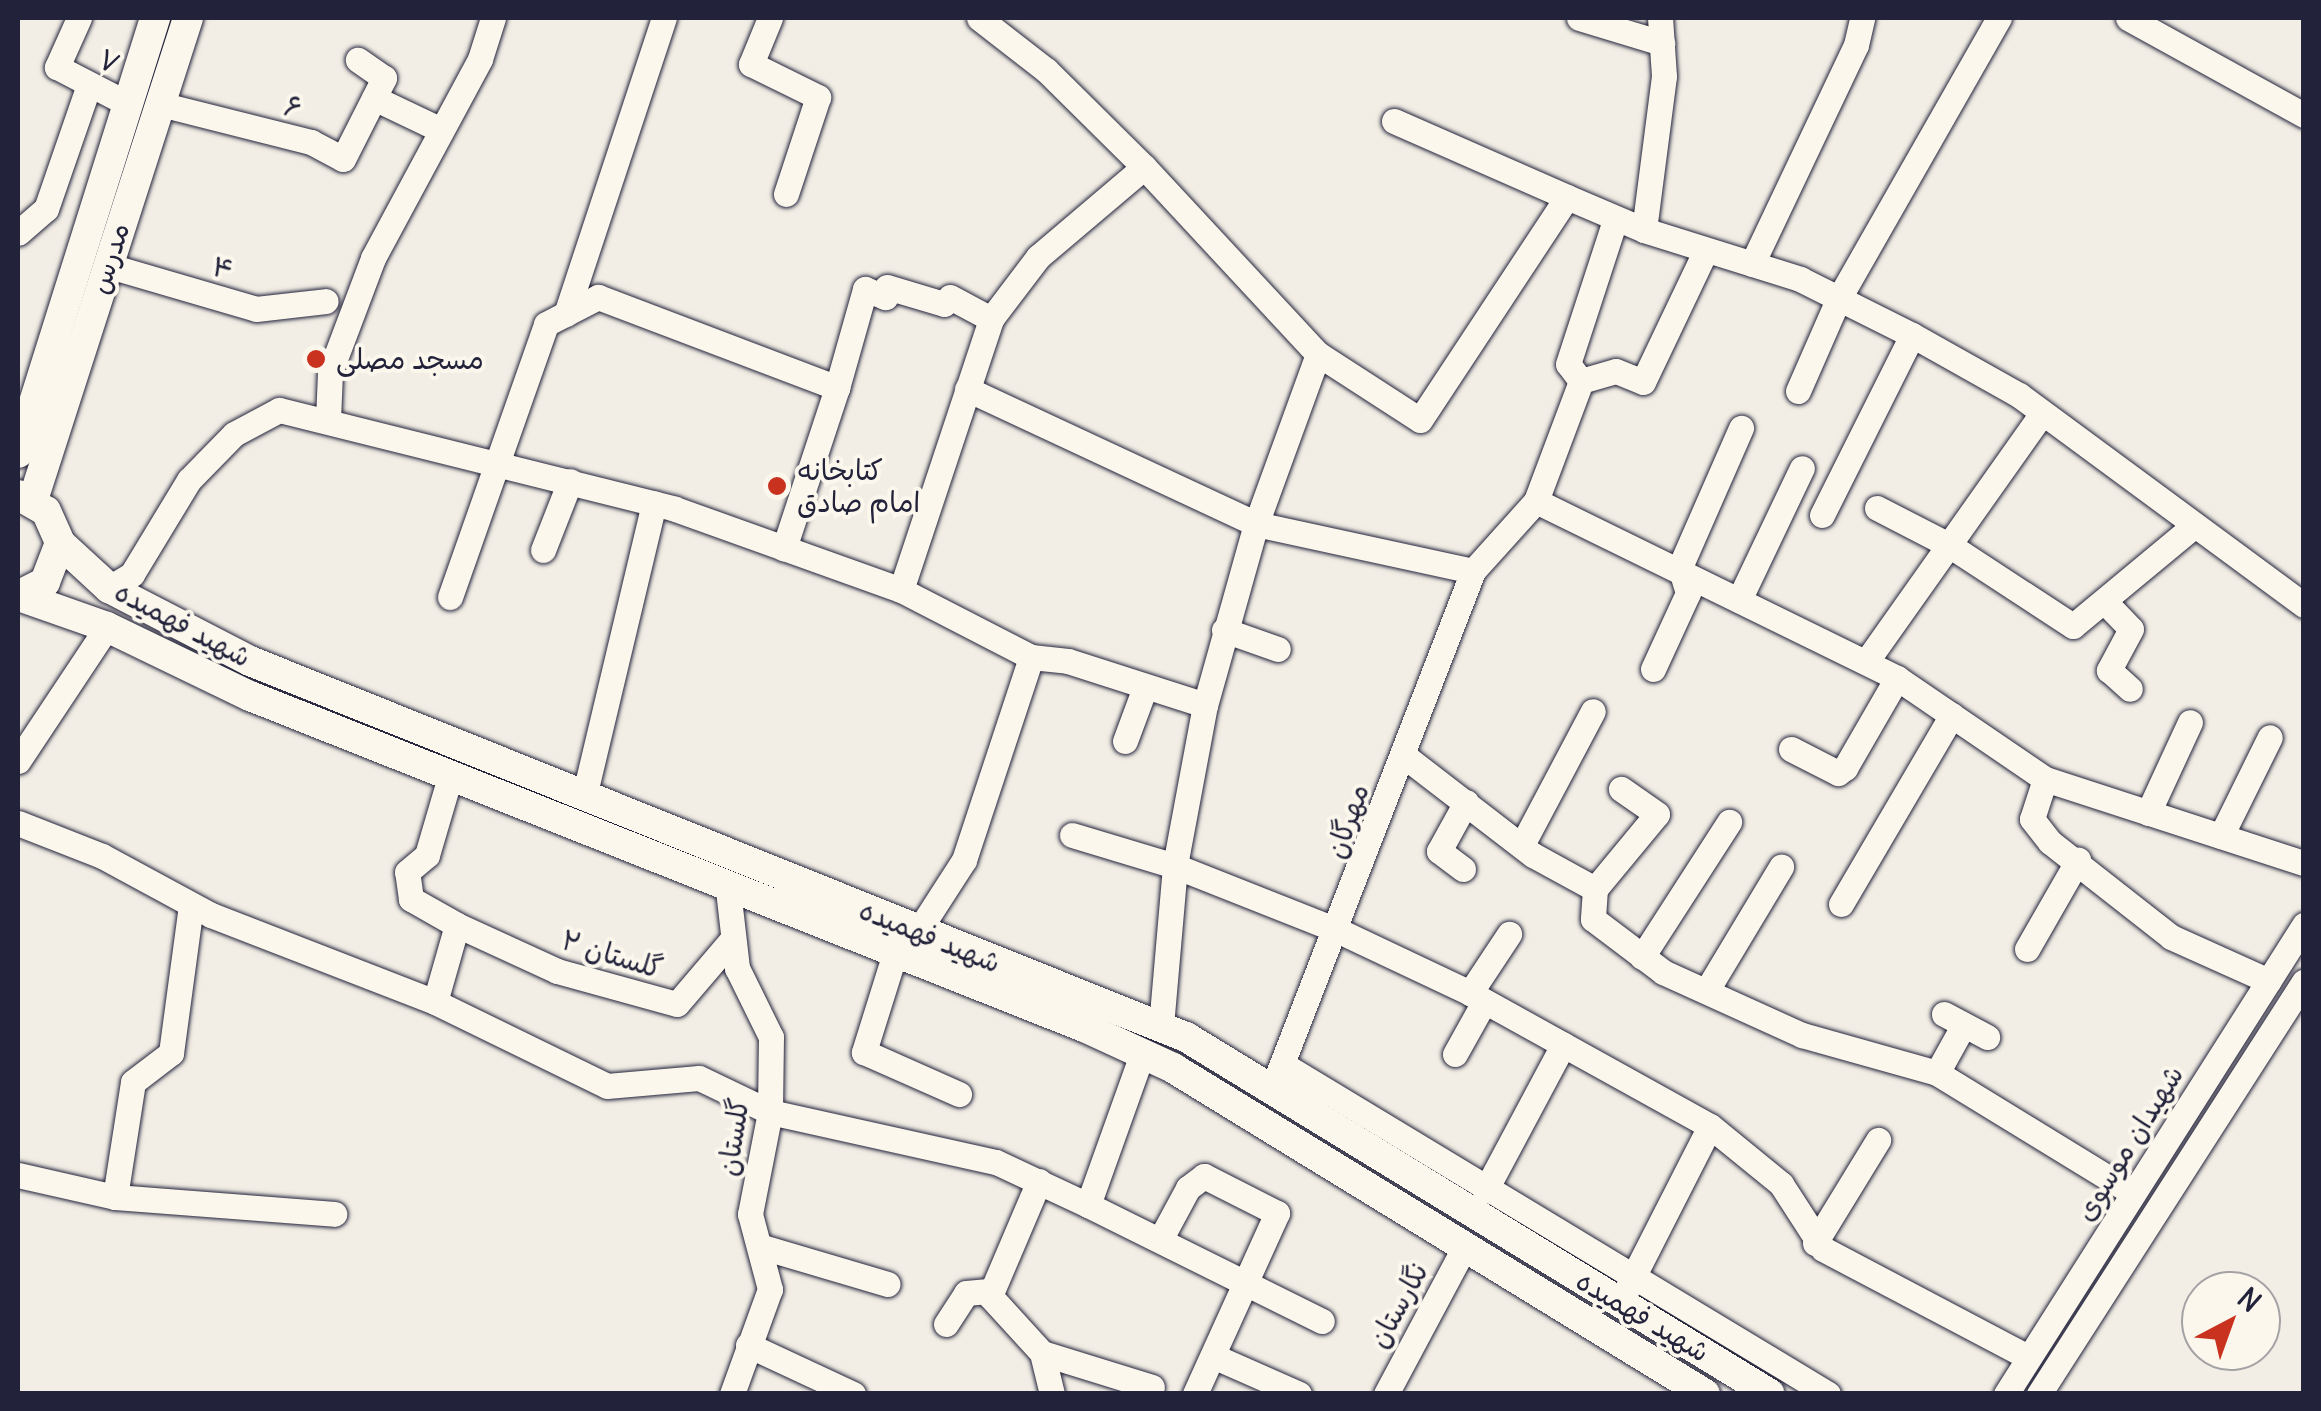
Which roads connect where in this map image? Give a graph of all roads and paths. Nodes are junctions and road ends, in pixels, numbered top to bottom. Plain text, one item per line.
1 (79, 18) edge
2 (155, 18) edge
3 (188, 18) edge
4 (492, 18) edge
5 (664, 18) edge
6 (770, 18) edge
7 (979, 18) edge
8 (1579, 18) edge
9 (1862, 18) edge
10 (1998, 18) edge
11 (2128, 18) edge
12 (1661, 30) edge
13 (358, 60) dead end
14 (89, 85) junction
15 (374, 98) junction
16 (128, 104) junction
17 (160, 104) junction
18 (2304, 116) edge
19 (1394, 121) dead end
20 (442, 130) junction
21 (1144, 167) junction
22 (786, 194) dead end
23 (1567, 197) junction
24 (18, 202) edge
25 (46, 209) junction
26 (1616, 220) junction
27 (1644, 230) junction
28 (18, 233) edge
29 (1706, 250) junction
30 (1752, 264) junction
31 (106, 266) junction
32 (1838, 300) junction
33 (326, 301) dead end
34 (566, 314) junction
35 (991, 319) junction
36 (1912, 335) junction
37 (1318, 354) junction
38 (1581, 381) junction
39 (837, 388) junction
40 (967, 389) junction
41 (1798, 391) dead end
42 (2042, 413) junction
43 (328, 420) junction
44 (1740, 428) dead end
45 (18, 453) edge
46 (495, 461) junction
47 (1802, 468) dead end
48 (570, 481) junction
49 (25, 497) edge
50 (1536, 501) junction
51 (654, 504) junction
52 (1877, 508) dead end
53 (1822, 515) dead end
54 (1256, 524) junction
55 (2191, 528) junction
56 (60, 543) junction
57 (1949, 546) junction
58 (784, 548) junction
59 (543, 550) dead end
60 (1680, 567) junction
61 (1474, 571) junction
62 (110, 588) junction
63 (900, 590) junction
64 (18, 596) edge
65 (450, 597) dead end
66 (1739, 600) junction
67 (2105, 602) junction
68 (2304, 605) edge
69 (108, 628) junction
70 (1224, 630) junction
71 (1278, 649) dead end
72 (1031, 658) junction
73 (1866, 662) junction
74 (1653, 670) dead end
75 (1897, 678) junction
76 (2130, 689) dead end
77 (1144, 690) junction
78 (325, 691) junction
79 (1205, 705) junction
80 (367, 708) junction
81 (1593, 711) dead end
82 (1952, 715) junction
83 (312, 721) junction
84 (2190, 722) dead end
85 (2270, 737) dead end
86 (354, 738) junction
87 (1125, 741) dead end
88 (1791, 748) dead end
89 (1402, 755) junction
90 (18, 761) edge
91 (450, 777) junction
92 (2045, 779) junction
93 (1621, 789) dead end
94 (584, 796) junction
95 (1466, 802) junction
96 (2148, 812) junction
97 (18, 822) edge
98 (1729, 822) dead end
99 (1072, 836) dead end
100 (2221, 836) junction
101 (1522, 843) junction
102 (2078, 860) junction
103 (2304, 863) edge
104 (1175, 866) junction
105 (1781, 867) dead end
106 (1463, 869) dead end
107 (728, 890) junction
108 (1594, 890) junction
109 (192, 904) junction
110 (1840, 904) dead end
111 (458, 925) junction
112 (2304, 925) edge
113 (1338, 931) junction
114 (917, 933) junction
115 (1509, 934) dead end
116 (730, 942) junction
117 (2027, 949) dead end
118 (894, 956) junction
119 (1642, 957) junction
120 (2269, 981) junction
121 (2304, 982) edge
122 (1708, 990) junction
123 (1477, 998) junction
124 (435, 1002) junction
125 (1161, 1028) junction
126 (1987, 1037) dead end
127 (1563, 1045) junction
128 (1142, 1054) junction
129 (1455, 1054) dead end
130 (1937, 1073) junction
131 (1276, 1077) junction
132 (959, 1094) dead end
133 (770, 1112) junction
134 (1710, 1126) junction
135 (1878, 1140) dead end
136 (1386, 1160) junction
137 (18, 1176) edge
138 (1038, 1182) junction
139 (1427, 1186) junction
140 (1370, 1188) junction
141 (1486, 1192) junction
142 (2133, 1192) junction
143 (115, 1197) junction
144 (1088, 1205) junction
145 (1412, 1213) junction
146 (334, 1214) dead end
147 (1160, 1240) junction
148 (1815, 1243) junction
149 (759, 1246) junction
150 (1465, 1246) junction
151 (1247, 1282) junction
152 (888, 1284) dead end
153 (992, 1291) junction
154 (1626, 1291) junction
155 (1322, 1321) dead end
156 (946, 1324) dead end
157 (748, 1345) junction
158 (1042, 1354) junction
159 (1213, 1356) junction
160 (2028, 1358) junction
161 (1152, 1387) dead end
162 (837, 1390) edge
163 (732, 1394) edge
164 (1052, 1394) edge
165 (1195, 1394) edge
166 (1299, 1394) edge
167 (1386, 1394) edge
168 (1705, 1394) edge
169 (1770, 1394) edge
170 (1828, 1394) edge
171 (2006, 1394) edge
172 (2040, 1394) edge

1 - 14 street, ۷
2 - 16 main road, مدرس
3 - 17 main road, مدرس
4 - 20 street
5 - 34 street
6 - 22 street
7 - 21 street
8 - 12 street
9 - 30 street
10 - 32 street
11 - 18 street
12 - 27 street
13 - 15 street
14 - 16 street, ۷
14 - 25 street
15 - 17 street, ۶
15 - 20 street
16 - 45 main road, مدرس
17 - 31 main road, مدرس
19 - 23 street
20 - 43 street
21 - 35 street
21 - 37 street
23 - 26 street
23 - 37 street
24 - 25 street
25 - 28 street
26 - 27 street
26 - 38 street
27 - 29 street
29 - 30 street
29 - 38 street
30 - 32 street
31 - 33 street, ۴
31 - 49 main road, مدرس
32 - 36 street
32 - 41 street
34 - 39 street
34 - 46 street
35 - 39 street
35 - 40 street
36 - 42 street
36 - 53 street
37 - 54 street
38 - 50 street
39 - 58 street
40 - 54 street
40 - 63 street
42 - 55 street
42 - 57 street
43 - 46 street
43 - 62 street
44 - 60 street
46 - 48 street
46 - 65 street
47 - 66 street
48 - 51 street
48 - 59 street
49 - 56 main road, شهید فهمیده
50 - 60 street
50 - 61 street
51 - 58 street
51 - 94 street
52 - 57 street
54 - 61 street
54 - 70 street
55 - 67 street
55 - 68 street
56 - 62 main road, شهید فهمیده
56 - 64 main road
57 - 67 street
57 - 73 street
58 - 63 street
60 - 66 street
60 - 74 street
61 - 89 street, مهرگان
62 - 78 main road, شهید فهمیده
63 - 72 street
64 - 69 main road, شهید فهمیده
66 - 73 street
67 - 76 street
69 - 83 main road, شهید فهمیده
69 - 90 street
70 - 71 street
70 - 79 street
72 - 77 street
72 - 114 street
73 - 75 street
75 - 82 street
75 - 88 street
77 - 79 street
77 - 87 street
78 - 80 main road, شهید فهمیده
78 - 83 main road
79 - 104 street
80 - 86 main road
80 - 94 main road, شهید فهمیده
81 - 101 street
82 - 92 street
82 - 110 street
83 - 86 main road, شهید فهمیده
84 - 96 street
85 - 100 street
86 - 91 main road, شهید فهمیده
89 - 95 street
89 - 113 street, مهرگان
91 - 107 main road, شهید فهمیده
91 - 111 street
92 - 96 street
92 - 102 street
93 - 108 street
94 - 114 main road, شهید فهمیده
95 - 101 street
95 - 106 street
96 - 100 street
97 - 109 street
98 - 119 street
99 - 104 street
100 - 103 street
101 - 108 street
102 - 117 street
102 - 120 street
104 - 113 street
104 - 125 street
105 - 122 street
107 - 116 street, گلستان
107 - 118 main road, شهید فهمیده
108 - 119 street
109 - 124 street
109 - 143 street
111 - 116 street, گلستان ۲
111 - 124 street
112 - 120 street, شهیدان موسوی
113 - 123 street
113 - 131 street, مهرگان
114 - 125 main road, شهید فهمیده
115 - 123 street
116 - 133 street, گلستان
118 - 128 main road, شهید فهمیده
118 - 132 street
119 - 122 street
120 - 142 street, شهیدان موسوی
121 - 172 street
122 - 130 street
123 - 127 street
123 - 129 street
124 - 133 street
125 - 131 main road, شهید فهمیده
126 - 130 street
127 - 134 street
127 - 141 street
128 - 140 main road, شهید فهمیده
128 - 144 street
130 - 142 street
131 - 136 main road, شهید فهمیده
131 - 141 street
133 - 138 street
133 - 149 street, گلستان
134 - 148 street
134 - 154 street
135 - 148 street
136 - 139 main road, شهید فهمیده
136 - 140 main road
137 - 143 street
138 - 144 street
138 - 153 street
139 - 145 main road
139 - 154 main road, شهید فهمیده
140 - 145 main road, شهید فهمیده
141 - 154 street
142 - 160 street, شهیدان موسوی
143 - 146 street
144 - 147 street
145 - 150 main road, شهید فهمیده
147 - 151 street
147 - 151 street
148 - 160 street
149 - 152 street
149 - 157 street, گلستان
150 - 167 street, نگارستان
150 - 168 main road, شهید فهمیده
151 - 155 street
151 - 159 street
153 - 156 street
153 - 158 street
154 - 169 main road, شهید فهمیده
154 - 170 street
157 - 162 street
157 - 163 street, گلستان
158 - 161 street
158 - 164 street
159 - 165 street
159 - 166 street
160 - 171 street, شهیدان موسوی

